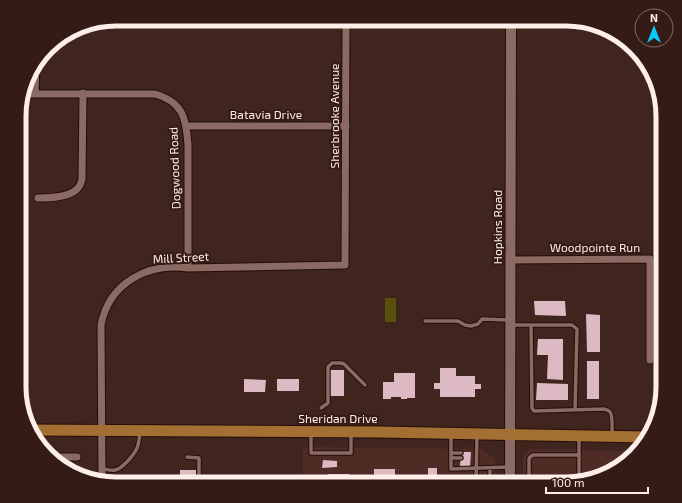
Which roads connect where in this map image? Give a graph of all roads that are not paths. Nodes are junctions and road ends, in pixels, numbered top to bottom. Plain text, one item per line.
1 (346, 26) edge
2 (511, 26) edge
3 (36, 75) edge
4 (29, 94) edge
5 (35, 94) junction
6 (83, 94) junction
7 (186, 126) junction
8 (346, 126) junction
9 (38, 198) dead end
10 (345, 211) joint
11 (511, 260) junction
12 (188, 268) junction
13 (425, 321) dead end
14 (510, 323) junction
15 (531, 325) junction
16 (650, 360) dead end
17 (365, 385) dead end
18 (321, 408) dead end
19 (575, 410) junction
20 (37, 430) edge
21 (102, 431) junction
22 (140, 431) junction
23 (311, 432) junction
24 (351, 432) junction
25 (451, 434) junction
26 (477, 434) junction
27 (510, 435) junction
28 (578, 436) junction
29 (612, 437) junction
30 (640, 438) edge
31 (451, 453) junction
32 (461, 453) dead end
33 (471, 453) dead end
34 (477, 453) junction
35 (579, 455) junction
36 (60, 457) edge
37 (78, 457) dead end
38 (187, 457) dead end
39 (451, 458) junction
40 (461, 458) dead end
41 (470, 458) dead end
42 (477, 458) junction
43 (510, 467) junction
44 (490, 468) junction
45 (102, 469) junction
46 (476, 469) junction
47 (102, 476) edge
48 (579, 476) edge
49 (199, 477) edge
50 (476, 477) edge
51 (490, 477) edge
52 (510, 477) edge
53 (529, 477) edge

1 - 8 street, Sherbrooke Avenue
2 - 11 street, Hopkins Road
3 - 5 street
4 - 5 street, Dogwood Road
5 - 6 street, Dogwood Road
6 - 7 street, Dogwood Road
6 - 9 street
7 - 8 street, Batavia Drive
7 - 12 street, Dogwood Road
8 - 10 street, Sherbrooke Avenue
10 - 12 street, Mill Street
11 - 14 street, Hopkins Road
11 - 16 street, Woodpointe Run
12 - 21 street, Mill Street
13 - 14 lane
14 - 15 lane
14 - 27 street, Hopkins Road
15 - 19 lane
15 - 19 lane
17 - 18 lane
19 - 29 lane
20 - 21 main road, Sheridan Drive
21 - 22 main road, Sheridan Drive
21 - 45 street, Mill Street
22 - 23 main road, Sheridan Drive
22 - 45 lane
23 - 24 main road, Sheridan Drive
23 - 24 lane
24 - 25 main road, Sheridan Drive
25 - 26 main road, Sheridan Drive
25 - 31 lane
26 - 27 main road, Sheridan Drive
26 - 34 lane
27 - 28 main road, Sheridan Drive
27 - 43 street, Hopkins Road
28 - 29 main road, Sheridan Drive
28 - 35 lane
29 - 30 main road, Sheridan Drive
31 - 32 lane
31 - 39 lane
33 - 34 lane
34 - 42 lane
35 - 48 lane
35 - 53 lane
36 - 37 street
38 - 49 lane
39 - 40 lane
39 - 46 lane
41 - 42 lane
42 - 46 lane
43 - 44 lane
43 - 52 street, Hopkins Road
44 - 46 lane
44 - 51 lane
45 - 47 street, Mill Street
46 - 50 lane

